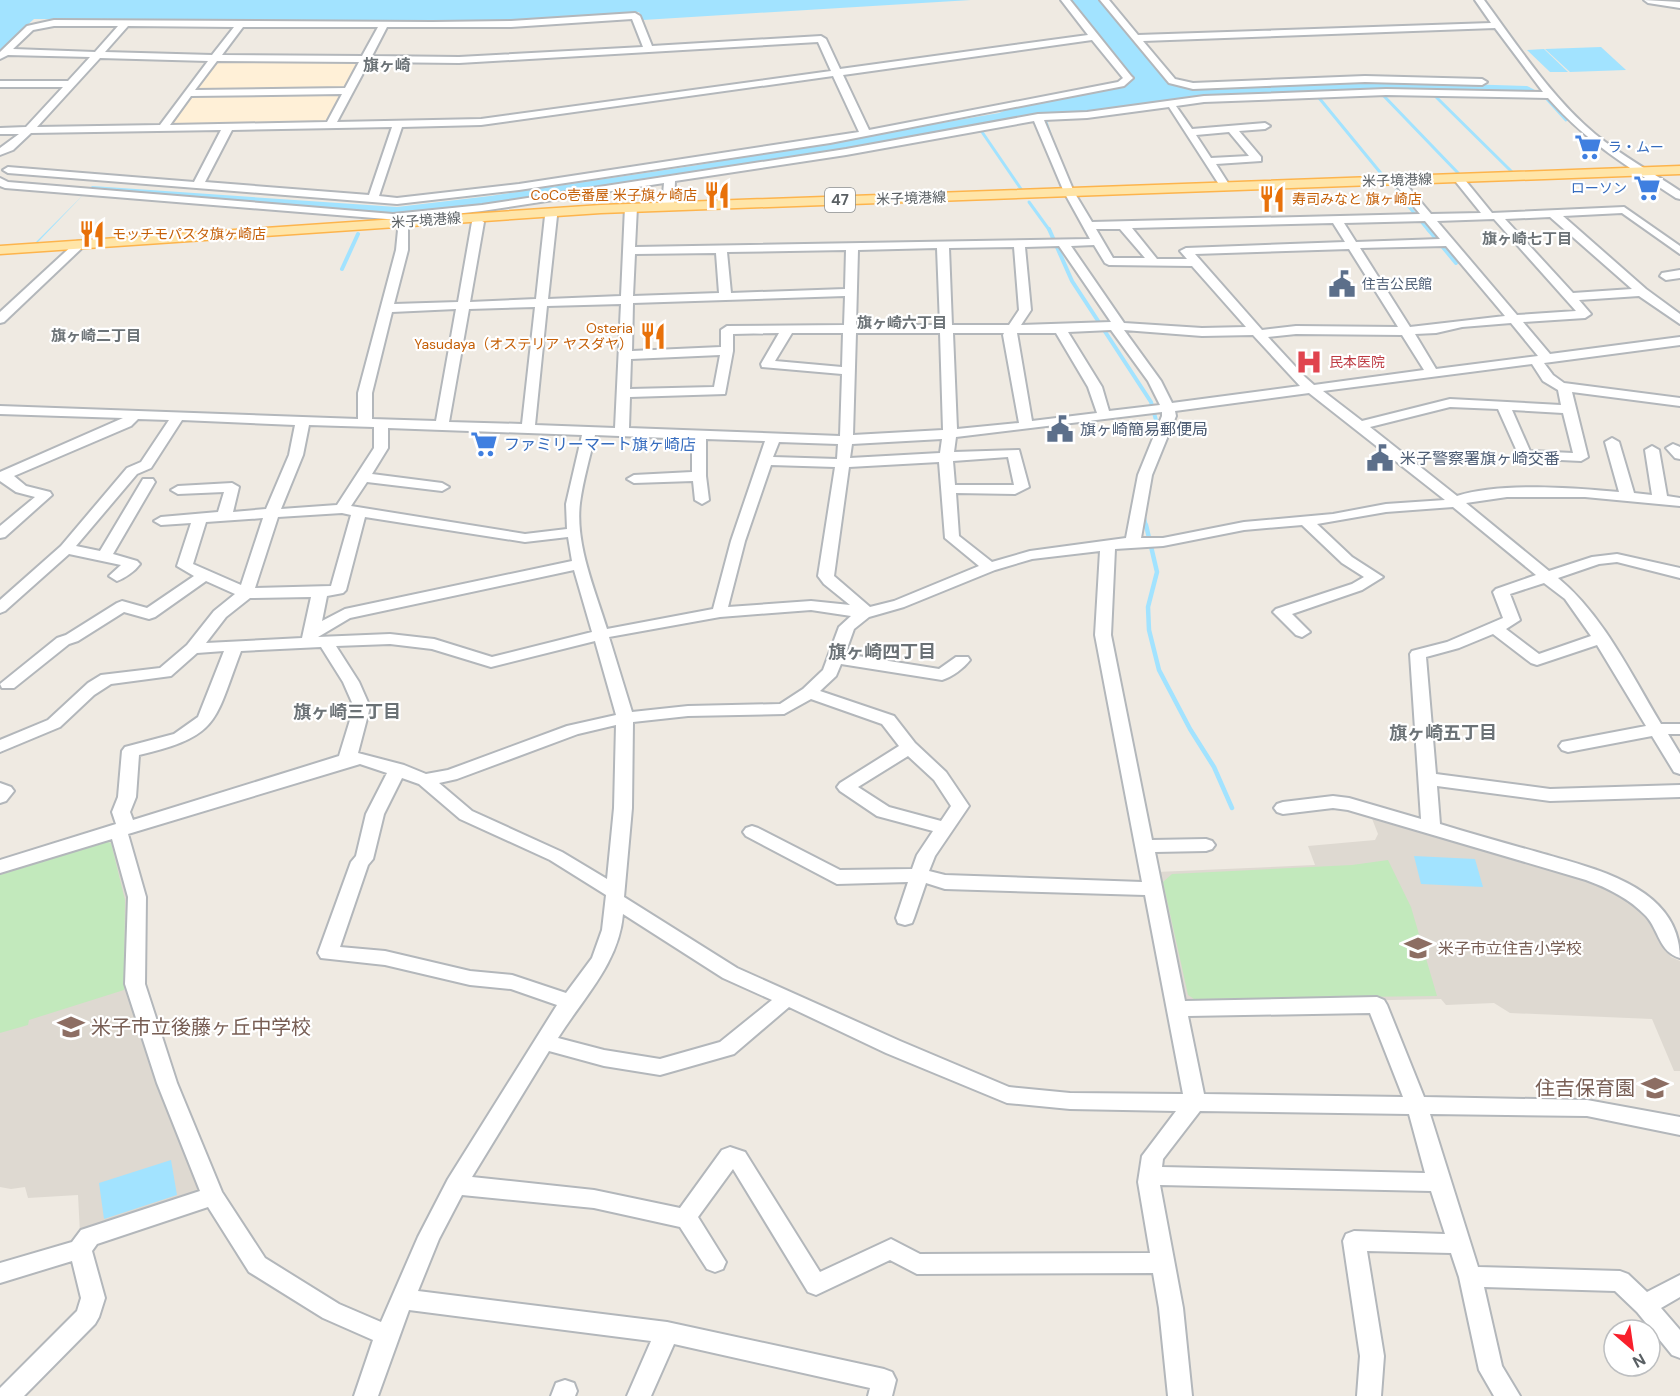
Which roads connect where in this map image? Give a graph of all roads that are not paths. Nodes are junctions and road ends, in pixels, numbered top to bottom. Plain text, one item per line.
1 (1065, 0) edge
2 (1104, 0) edge
3 (1479, 0) edge
4 (1648, 0) edge
5 (1680, 5) edge
6 (126, 23) junction
7 (240, 25) junction
8 (1498, 25) junction
9 (384, 26) junction
10 (1094, 37) junction
11 (1137, 38) junction
12 (649, 50) junction
13 (99, 53) junction
14 (2, 54) edge
15 (213, 58) junction
16 (365, 59) junction
17 (838, 73) junction
18 (0, 84) edge
19 (71, 84) junction
20 (1543, 84) junction
21 (348, 92) junction
22 (188, 93) junction
23 (1552, 95) junction
24 (1173, 108) dead end
25 (1038, 117) junction
26 (398, 124) junction
27 (330, 125) junction
28 (1265, 126) dead end
29 (228, 127) junction
30 (163, 129) junction
31 (1232, 129) junction
32 (0, 131) edge
33 (28, 131) junction
34 (1190, 132) junction
35 (865, 133) junction
36 (5, 150) edge
37 (1209, 161) junction
38 (1680, 170) edge
39 (1649, 174) junction
40 (2, 176) edge
41 (1680, 176) edge
42 (670, 179) junction
43 (1461, 182) junction
44 (1400, 184) junction
45 (198, 185) junction
46 (1225, 186) junction
47 (598, 190) junction
48 (1070, 194) junction
49 (1680, 196) edge
50 (373, 199) junction
51 (668, 206) junction
52 (601, 209) junction
53 (631, 210) junction
54 (1554, 214) junction
55 (551, 216) junction
56 (1493, 216) junction
57 (1428, 218) junction
58 (1336, 219) junction
59 (478, 222) junction
60 (404, 224) junction
61 (1123, 225) junction
62 (1087, 226) junction
63 (1097, 242) junction
64 (1448, 242) junction
65 (1063, 243) junction
66 (943, 244) junction
67 (1019, 244) junction
68 (852, 245) junction
69 (1352, 245) junction
70 (78, 246) junction
71 (720, 249) junction
72 (629, 251) junction
73 (1680, 251) edge
74 (0, 252) edge
75 (1154, 262) junction
76 (1195, 262) junction
77 (1094, 263) junction
78 (1680, 274) edge
79 (1666, 276) dead end
80 (850, 292) junction
81 (1642, 292) junction
82 (725, 296) junction
83 (1571, 297) junction
84 (628, 299) junction
85 (543, 303) junction
86 (463, 305) junction
87 (388, 308) junction
88 (0, 318) edge
89 (1514, 319) junction
90 (1680, 320) edge
91 (1117, 326) junction
92 (945, 328) junction
93 (1012, 328) junction
94 (788, 329) junction
95 (850, 329) junction
96 (1060, 329) junction
97 (1407, 331) junction
98 (1258, 332) junction
99 (1680, 341) edge
100 (728, 351) junction
101 (626, 355) junction
102 (1541, 358) junction
103 (847, 370) junction
104 (1432, 372) junction
105 (1564, 387) junction
106 (1312, 388) junction
107 (624, 393) junction
108 (1680, 401) edge
109 (1503, 405) junction
110 (1168, 408) junction
111 (1569, 409) junction
112 (0, 410) edge
113 (135, 414) junction
114 (1104, 415) junction
115 (178, 416) junction
116 (303, 420) junction
117 (365, 423) junction
118 (381, 423) junction
119 (442, 425) junction
120 (1360, 425) junction
121 (1026, 426) junction
122 (528, 429) junction
123 (590, 432) junction
124 (622, 432) junction
125 (950, 434) junction
126 (699, 435) junction
127 (773, 438) junction
128 (846, 440) junction
129 (1612, 442) dead end
130 (1652, 450) dead end
131 (946, 456) junction
132 (765, 461) junction
133 (843, 463) junction
134 (2, 476) edge
135 (699, 476) junction
136 (364, 477) junction
137 (634, 479) dead end
138 (148, 482) dead end
139 (442, 487) dead end
140 (949, 489) junction
141 (178, 490) dead end
142 (1628, 496) junction
143 (1660, 499) junction
144 (702, 500) dead end
145 (1454, 501) junction
146 (1680, 502) edge
147 (342, 509) junction
148 (273, 511) junction
149 (359, 511) junction
150 (225, 514) junction
151 (200, 518) junction
152 (1306, 521) junction
153 (161, 522) dead end
154 (574, 532) junction
155 (0, 534) edge
156 (1133, 542) junction
157 (1108, 545) junction
158 (66, 549) junction
159 (104, 556) junction
160 (580, 564) junction
161 (990, 567) junction
162 (1680, 573) edge
163 (205, 575) junction
164 (117, 576) dead end
165 (1548, 578) junction
166 (247, 592) junction
167 (320, 592) junction
168 (0, 608) edge
169 (720, 612) junction
170 (863, 614) junction
171 (1495, 628) junction
172 (1302, 632) dead end
173 (600, 635) junction
174 (1602, 638) junction
175 (316, 639) junction
176 (234, 647) junction
177 (193, 648) junction
178 (837, 658) junction
179 (962, 660) dead end
180 (3, 685) edge
181 (810, 693) junction
182 (626, 717) junction
183 (1658, 729) junction
184 (1680, 729) edge
185 (0, 746) edge
186 (1568, 746) dead end
187 (909, 747) junction
188 (347, 760) junction
189 (1680, 768) edge
190 (398, 770) junction
191 (1429, 779) junction
192 (425, 780) junction
193 (0, 789) edge
194 (1680, 791) edge
195 (0, 797) edge
196 (1283, 808) dead end
197 (946, 828) junction
198 (1431, 828) junction
199 (122, 829) junction
200 (752, 832) dead end
201 (1206, 845) dead end
202 (1143, 846) junction
203 (0, 867) edge
204 (919, 875) junction
205 (1152, 889) junction
206 (616, 897) junction
207 (905, 918) dead end
208 (1680, 951) edge
209 (786, 999) junction
210 (570, 1002) junction
211 (1176, 1009) junction
212 (544, 1042) junction
213 (1195, 1102) junction
214 (1417, 1106) junction
215 (1680, 1126) edge
216 (1150, 1176) junction
217 (1439, 1182) junction
218 (456, 1185) junction
219 (213, 1196) junction
220 (686, 1217) junction
221 (1459, 1244) junction
222 (80, 1249) junction
223 (715, 1262) dead end
224 (1163, 1263) junction
225 (0, 1273) edge
226 (1470, 1277) junction
227 (1680, 1285) edge
228 (404, 1299) junction
229 (1645, 1305) junction
230 (667, 1332) junction
231 (387, 1335) junction
232 (1680, 1347) edge
233 (8, 1396) edge
234 (366, 1396) edge
235 (639, 1396) edge
236 (880, 1396) edge
237 (1180, 1396) edge
238 (1369, 1396) edge
239 (1508, 1396) edge

1 - 10 street
2 - 11 street
3 - 8 street
4 - 5 street
6 - 7 street
6 - 13 street
6 - 14 street
7 - 9 street
7 - 15 street
8 - 11 street
8 - 20 street
9 - 12 street
9 - 16 street
10 - 17 street
10 - 35 street
11 - 20 street
12 - 16 street
12 - 17 street
13 - 14 street
13 - 15 street
13 - 19 street
15 - 16 street
15 - 22 street
16 - 21 street
17 - 26 street
17 - 35 street
18 - 19 street
19 - 33 street
20 - 23 street
21 - 22 street
21 - 27 street
22 - 30 street
23 - 25 street
23 - 39 street
24 - 34 street
25 - 42 street
25 - 48 street
26 - 27 street
26 - 50 street
27 - 29 street
28 - 31 street
29 - 30 street
29 - 45 street
30 - 33 street
31 - 34 street
31 - 37 street
32 - 33 street
33 - 36 street
34 - 37 street
35 - 50 street
36 - 40 street
37 - 46 street
38 - 39 main road, 米子境港線 / 47
39 - 41 main road, 米子境港線 / 47
39 - 43 main road, 米子境港線 / 47
39 - 46 main road, 米子境港線 / 47
39 - 49 street
40 - 45 street
40 - 47 street
42 - 47 street
42 - 51 street
43 - 44 main road, 米子境港線 / 47
43 - 56 street
44 - 48 main road, 米子境港線 / 47
44 - 57 street
45 - 50 street
46 - 48 main road, 米子境港線 / 47
47 - 52 street
48 - 51 main road, 米子境港線 / 47
48 - 53 main road, 米子境港線 / 47
48 - 62 street
51 - 53 main road, 米子境港線 / 47
52 - 53 main road, 米子境港線 / 47
52 - 60 main road, 米子境港線 / 47
53 - 55 main road, 米子境港線 / 47
53 - 72 street
54 - 56 street
54 - 73 street
54 - 81 street
55 - 59 main road, 米子境港線 / 47
55 - 85 street
56 - 57 street
56 - 83 street
57 - 58 street
57 - 64 street
58 - 61 street
58 - 69 street
59 - 60 main road, 米子境港線 / 47
59 - 86 street
60 - 70 main road, 米子境港線 / 47
60 - 87 street
61 - 62 street
61 - 75 street
62 - 63 street
63 - 65 street
63 - 77 street
64 - 69 street
64 - 89 street
65 - 67 street
65 - 77 street
66 - 67 street
66 - 68 street
66 - 92 street
67 - 93 street
68 - 71 street
68 - 80 street
69 - 76 street
69 - 97 street
70 - 74 main road, 米子境港線 / 47
70 - 88 street
71 - 72 street
71 - 82 street
72 - 84 street
75 - 76 street
75 - 77 street
76 - 98 street
77 - 91 street
78 - 79 street
80 - 82 street
80 - 95 street
81 - 83 street
81 - 90 street
82 - 84 street
83 - 89 street
84 - 85 street
84 - 101 street
85 - 86 street
85 - 122 street
86 - 87 street
86 - 119 street
87 - 117 street
89 - 97 street
89 - 102 street
91 - 96 street
91 - 98 street
91 - 110 street
92 - 93 street
92 - 95 street
92 - 125 street
93 - 96 street
93 - 121 street
94 - 95 street
94 - 100 street
94 - 103 street
95 - 103 street
96 - 114 street
97 - 98 street
97 - 104 street
98 - 106 street
99 - 102 street
100 - 101 street
100 - 107 street
101 - 107 street
102 - 104 street
102 - 105 street
103 - 128 street
104 - 106 street
105 - 108 street
105 - 111 street
106 - 110 street
106 - 120 street
107 - 124 street
109 - 111 street
109 - 111 street
109 - 120 street
110 - 114 street
110 - 156 street
112 - 113 street
113 - 115 street
113 - 134 street
114 - 121 street
115 - 116 street
115 - 158 street
116 - 117 street
116 - 148 street
117 - 118 street
118 - 119 street
118 - 136 street
119 - 122 street
120 - 145 street
121 - 125 street
122 - 123 street
123 - 124 street
123 - 154 street
124 - 126 street
125 - 128 street
125 - 131 street
126 - 127 street
126 - 135 street
127 - 128 street
127 - 132 street
128 - 133 street
129 - 142 street
130 - 143 street
131 - 133 street
131 - 140 street
131 - 140 street
132 - 133 street
132 - 169 street
133 - 170 street
134 - 155 street
135 - 137 street
135 - 144 street
136 - 139 street
136 - 147 street
138 - 159 street
140 - 161 street
141 - 150 street
142 - 143 street
142 - 145 street
143 - 146 street
145 - 152 street
145 - 165 street
147 - 148 street
147 - 149 street
148 - 150 street
148 - 166 street
149 - 154 street
149 - 167 street
150 - 151 street
151 - 153 street
151 - 163 street
152 - 156 street
152 - 172 street
154 - 160 street
156 - 157 street
157 - 161 street
157 - 202 street
158 - 159 street
158 - 168 street
159 - 164 street
160 - 173 street
160 - 175 street
161 - 170 street
162 - 165 street
163 - 166 street
163 - 180 street
165 - 171 street
165 - 174 street
166 - 167 street
166 - 177 street
167 - 175 street
169 - 170 street
169 - 173 street
170 - 178 street
171 - 174 street
171 - 191 street
173 - 175 street
173 - 182 street
174 - 183 street
175 - 176 street
175 - 188 street
176 - 177 street
176 - 199 street
177 - 185 street
178 - 179 street
178 - 181 street
181 - 182 street
181 - 187 street
182 - 192 street
182 - 206 street
183 - 184 street
183 - 186 street
183 - 189 street
187 - 197 street
187 - 197 street
188 - 190 street
188 - 199 street
190 - 192 street
190 - 210 street
191 - 194 street
191 - 198 street
192 - 206 street
193 - 195 street
196 - 198 street
197 - 204 street
198 - 208 street
199 - 203 street
199 - 219 street
200 - 204 street
201 - 202 street
202 - 205 street
204 - 205 street
204 - 207 street
205 - 211 street
206 - 209 street
206 - 210 street
209 - 212 street
209 - 213 street
210 - 212 street
211 - 213 street
211 - 214 street
212 - 218 street
213 - 214 street
213 - 216 street
214 - 215 street
214 - 217 street
216 - 217 street
216 - 224 street
217 - 221 street
218 - 220 street
218 - 228 street
219 - 222 street
219 - 231 street
220 - 223 street
220 - 224 street
221 - 226 street
221 - 238 street
222 - 225 street
222 - 233 street
224 - 237 street
226 - 229 street
226 - 239 street
227 - 229 street
228 - 230 street
228 - 231 street
229 - 232 street
230 - 235 street
230 - 236 street
231 - 234 street

